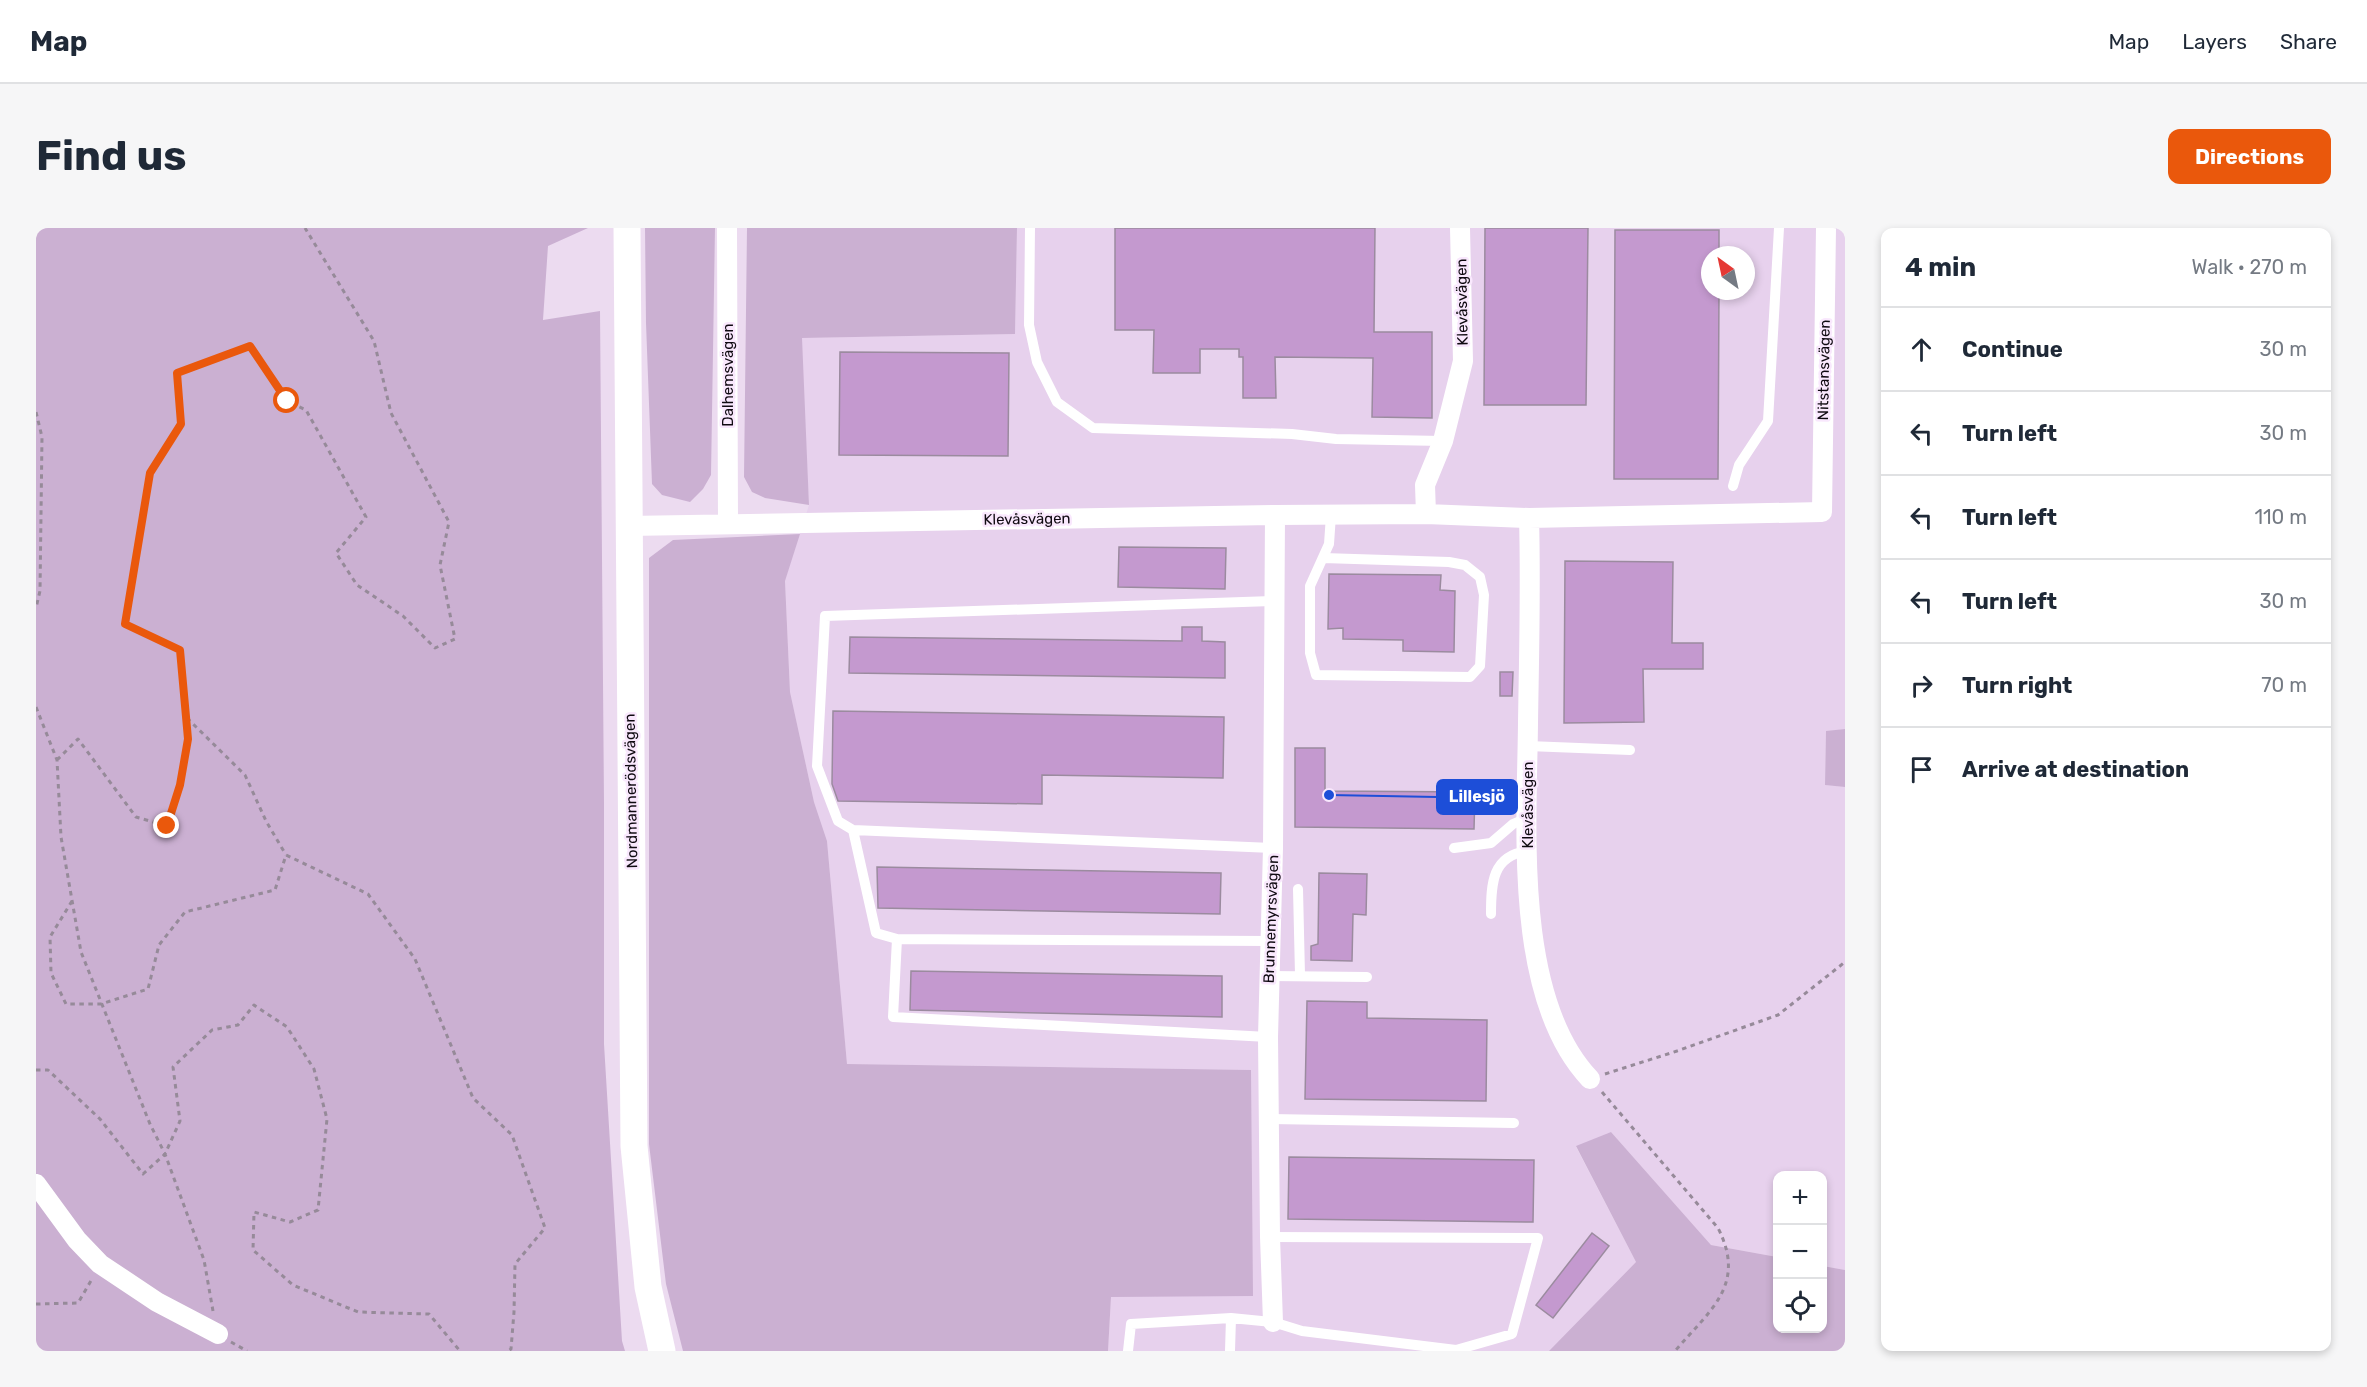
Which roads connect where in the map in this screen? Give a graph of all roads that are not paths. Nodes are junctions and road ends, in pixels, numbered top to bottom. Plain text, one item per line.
1 (627, 228) edge
2 (727, 228) edge
3 (1030, 228) edge
4 (1460, 228) edge
5 (1779, 228) edge
6 (1826, 228) edge
7 (1443, 441) junction
8 (1733, 486) dead end
9 (1822, 512) joint
10 (1426, 514) junction
11 (1275, 515) junction
12 (1331, 515) junction
13 (1529, 518) junction
14 (728, 523) junction
15 (628, 526) junction
16 (1323, 558) junction
17 (1275, 601) junction
18 (1528, 746) junction
19 (1630, 750) dead end
20 (1527, 818) junction
21 (853, 830) junction
22 (1273, 848) junction
23 (1454, 848) dead end
24 (1528, 851) junction
25 (1298, 890) dead end
26 (1491, 914) dead end
27 (897, 939) junction
28 (1270, 941) junction
29 (1300, 975) junction
30 (1269, 976) junction
31 (1366, 977) dead end
32 (1268, 1037) junction
33 (1590, 1078) road end
34 (1269, 1119) junction
35 (1514, 1123) dead end
36 (36, 1184) edge
37 (1270, 1237) junction
38 (1230, 1318) junction
39 (1273, 1322) junction
40 (218, 1334) road end
41 (662, 1351) edge
42 (1128, 1351) edge
43 (1230, 1351) edge

1 - 15 main road, Nordmannerödsvägen
2 - 14 street, Dalhemsvägen
3 - 7 lane
4 - 7 street, Klevåsvägen
5 - 8 lane
6 - 9 street, Nitstansvägen
7 - 10 street, Klevåsvägen
9 - 13 street, Klevåsvägen
10 - 12 street, Klevåsvägen
10 - 13 street, Klevåsvägen
11 - 12 street, Klevåsvägen
11 - 14 street, Klevåsvägen
11 - 17 street, Brunnemyrsvägen
12 - 16 lane
13 - 18 street, Klevåsvägen
14 - 15 street, Klevåsvägen
15 - 41 main road, Nordmannerödsvägen
16 - 16 lane
17 - 21 lane
17 - 22 street, Brunnemyrsvägen
18 - 19 lane
18 - 20 street, Klevåsvägen
20 - 23 lane
20 - 24 street, Klevåsvägen
21 - 22 lane
21 - 27 lane
22 - 28 street, Brunnemyrsvägen
24 - 26 lane
24 - 33 street, Klevåsvägen
25 - 29 lane
27 - 28 lane
27 - 32 lane
28 - 30 street, Brunnemyrsvägen
29 - 30 lane
29 - 31 lane
30 - 32 street, Brunnemyrsvägen
32 - 34 street, Brunnemyrsvägen
34 - 35 lane
34 - 37 street, Brunnemyrsvägen
36 - 40 street
37 - 39 street, Brunnemyrsvägen
37 - 39 lane
38 - 39 lane
38 - 42 lane
38 - 43 lane

